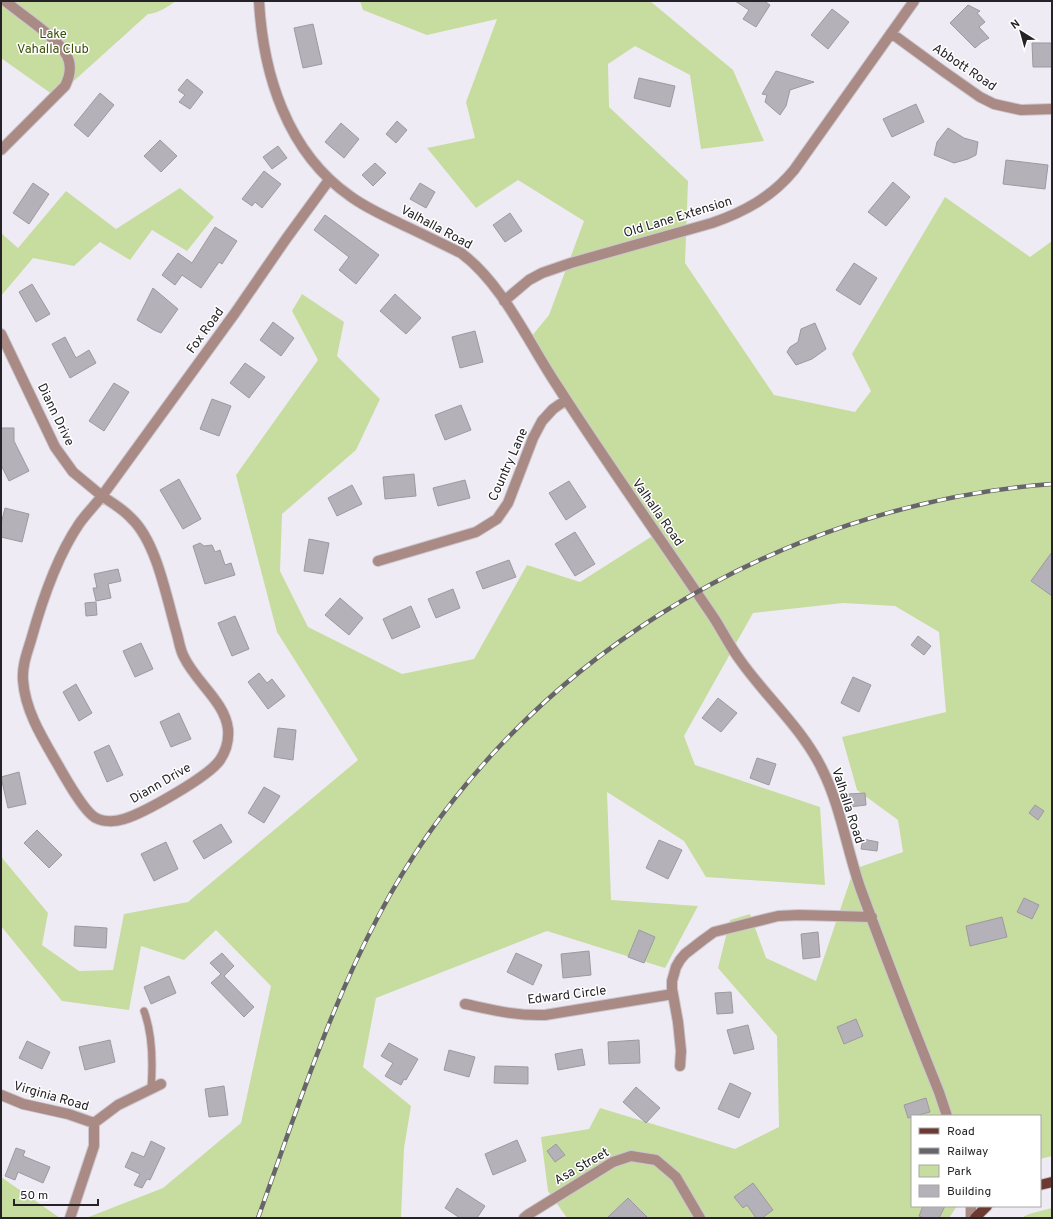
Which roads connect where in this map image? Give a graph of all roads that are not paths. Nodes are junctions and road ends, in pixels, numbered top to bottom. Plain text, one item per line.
1 (5, 1) edge
2 (259, 1) edge
3 (914, 1) edge
4 (891, 33) junction
5 (1052, 109) edge
6 (1, 150) edge
7 (329, 180) junction
8 (504, 301) junction
9 (1, 334) edge
10 (566, 400) junction
11 (102, 496) junction
12 (378, 560) dead end
13 (872, 917) junction
14 (673, 994) junction
15 (465, 1004) dead end
16 (144, 1011) dead end
17 (680, 1066) dead end
18 (161, 1084) dead end
19 (151, 1089) junction
20 (1, 1095) edge
21 (947, 1115) edge
22 (94, 1123) junction
23 (1052, 1182) edge
24 (1041, 1185) edge
25 (971, 1207) edge
26 (986, 1207) edge
27 (70, 1218) edge
28 (524, 1218) edge
29 (700, 1218) edge
30 (971, 1218) edge
31 (976, 1218) edge

1 - 6 street
2 - 7 street, Valhalla Road
3 - 4 street, Old Lane Extension
4 - 5 street, Abbott Road
4 - 8 street, Old Lane Extension
7 - 8 street, Valhalla Road
7 - 11 street, Fox Road
8 - 10 street, Valhalla Road
9 - 11 street, Diann Drive
10 - 12 street, Country Lane
10 - 13 street, Valhalla Road
11 - 11 street, Diann Drive
13 - 14 street
13 - 21 street, Valhalla Road
14 - 15 street, Edward Circle
14 - 17 street
16 - 19 lane
18 - 19 street
19 - 22 street
20 - 22 street, Virginia Road
22 - 27 street
23 - 24 main road
25 - 30 street
26 - 31 main road
28 - 29 street, Asa Street

